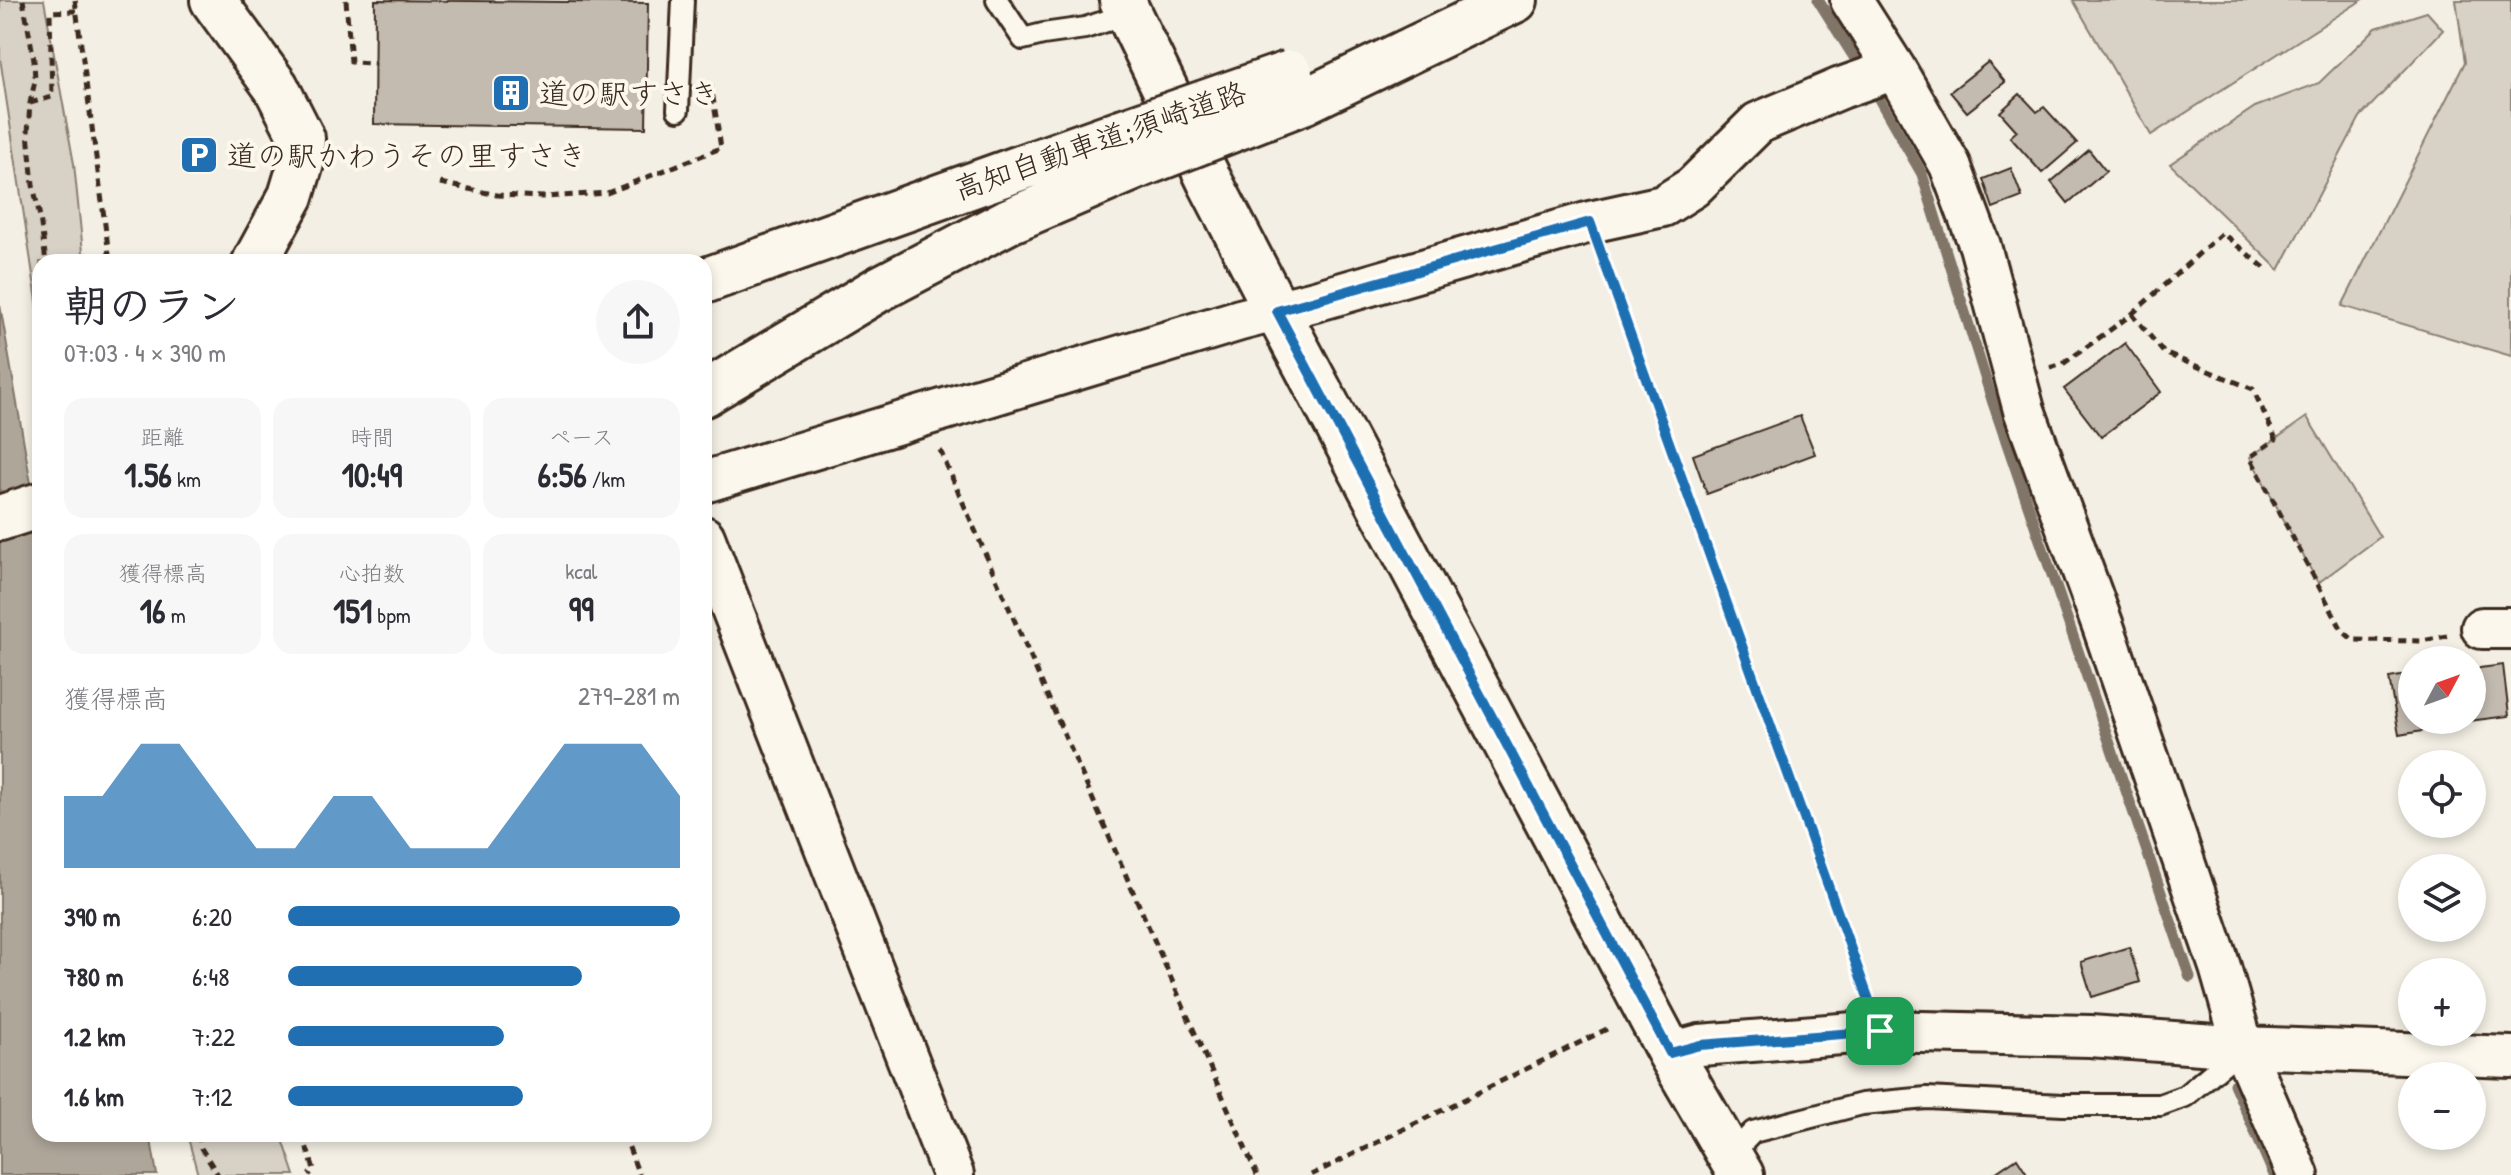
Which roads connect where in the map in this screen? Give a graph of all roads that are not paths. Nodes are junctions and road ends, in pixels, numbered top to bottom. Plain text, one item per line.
1 (213, 0) edge
2 (683, 0) edge
3 (997, 0) edge
4 (1495, 0) edge
5 (1515, 0) edge
6 (1851, 0) edge
7 (1125, 7) edge
8 (1895, 69) junction
9 (1296, 88) junction
10 (678, 110) dead end
11 (1132, 148) junction
12 (259, 254) edge
13 (712, 279) edge
14 (1277, 311) junction
15 (712, 389) edge
16 (712, 480) edge
17 (32, 508) edge
18 (0, 518) edge
19 (712, 557) edge
20 (2243, 1047) junction
21 (1670, 1053) junction
22 (2511, 1057) edge
23 (1735, 1166) edge
24 (953, 1175) edge
25 (2298, 1175) edge

1 - 12 main road
2 - 10 lane
3 - 7 lane
4 - 9 main road
5 - 9 main road
6 - 8 street
7 - 14 main road
8 - 14 street
8 - 20 street
9 - 11 main road, bridge
11 - 13 main road, 高知自動車道;須崎道路
11 - 15 main road
14 - 16 street
14 - 21 main road
17 - 18 main road
19 - 24 street
20 - 21 street
20 - 22 street
20 - 23 lane
20 - 25 street
21 - 23 main road

